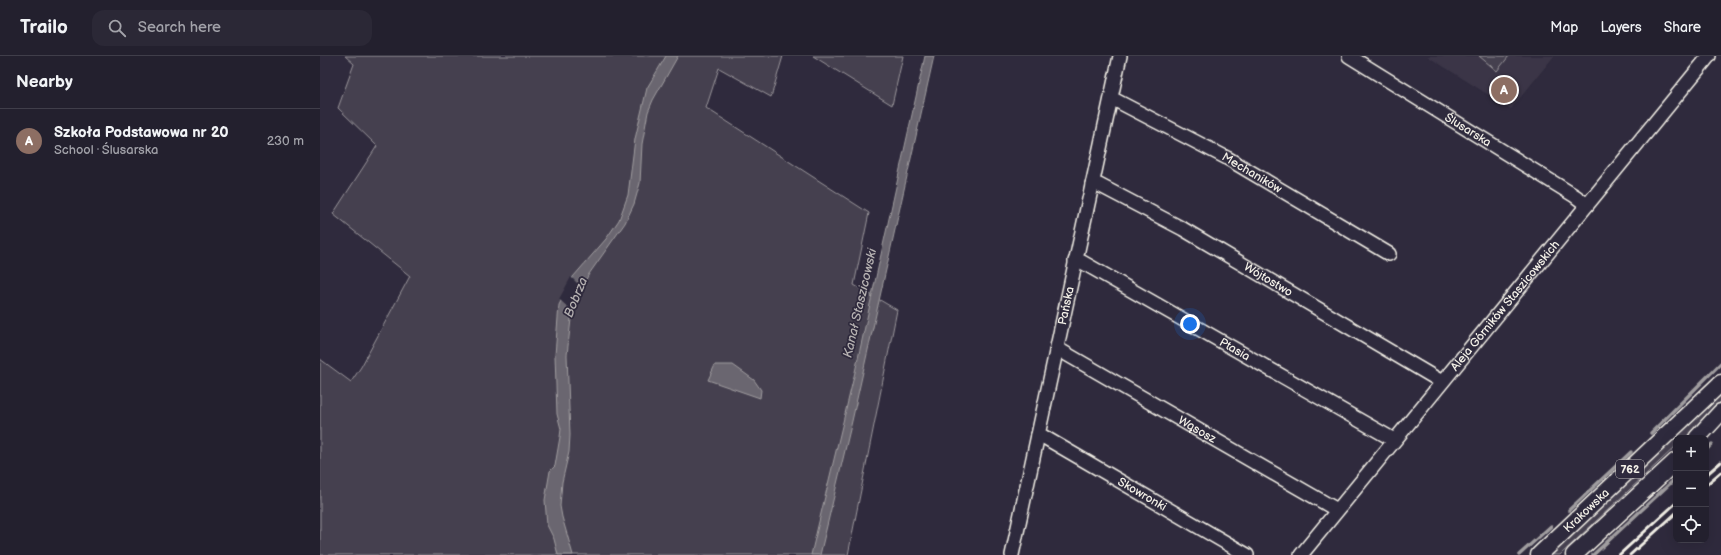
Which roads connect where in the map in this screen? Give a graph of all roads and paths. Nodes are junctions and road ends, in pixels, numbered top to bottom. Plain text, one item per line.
1 (1120, 56) edge
2 (1348, 56) edge
3 (1709, 56) edge
4 (1110, 100) junction
5 (1092, 184) junction
6 (1587, 205) junction
7 (1389, 254) dead end
8 (1075, 261) junction
9 (1056, 351) junction
10 (1442, 382) junction
11 (1721, 383) edge
12 (1721, 412) edge
13 (1038, 435) junction
14 (1700, 435) edge
15 (1394, 440) junction
16 (1673, 464) edge
17 (1337, 510) junction
18 (1012, 555) edge
19 (1247, 555) edge
20 (1301, 555) edge
21 (1539, 555) edge
22 (1574, 555) edge

1 - 4 street, Pańska
2 - 6 street, Ślusarska
3 - 6 street, Aleja Górników Staszicowskich
4 - 5 street, Pańska
4 - 7 street, Mechaników
5 - 8 street, Pańska
5 - 10 street, Wójtostwo
6 - 10 street, Aleja Górników Staszicowskich
8 - 9 street, Pańska
8 - 15 street, Ptasia
9 - 13 street, Pańska
9 - 17 street, Wąsosz
10 - 15 street, Aleja Górników Staszicowskich
11 - 21 main road, Krakowska / 762
12 - 14 main road
13 - 18 street, Pańska
13 - 19 street, Skowronki
15 - 17 street, Aleja Górników Staszicowskich
16 - 22 main road, Krakowska / 762
17 - 20 street, Aleja Górników Staszicowskich

